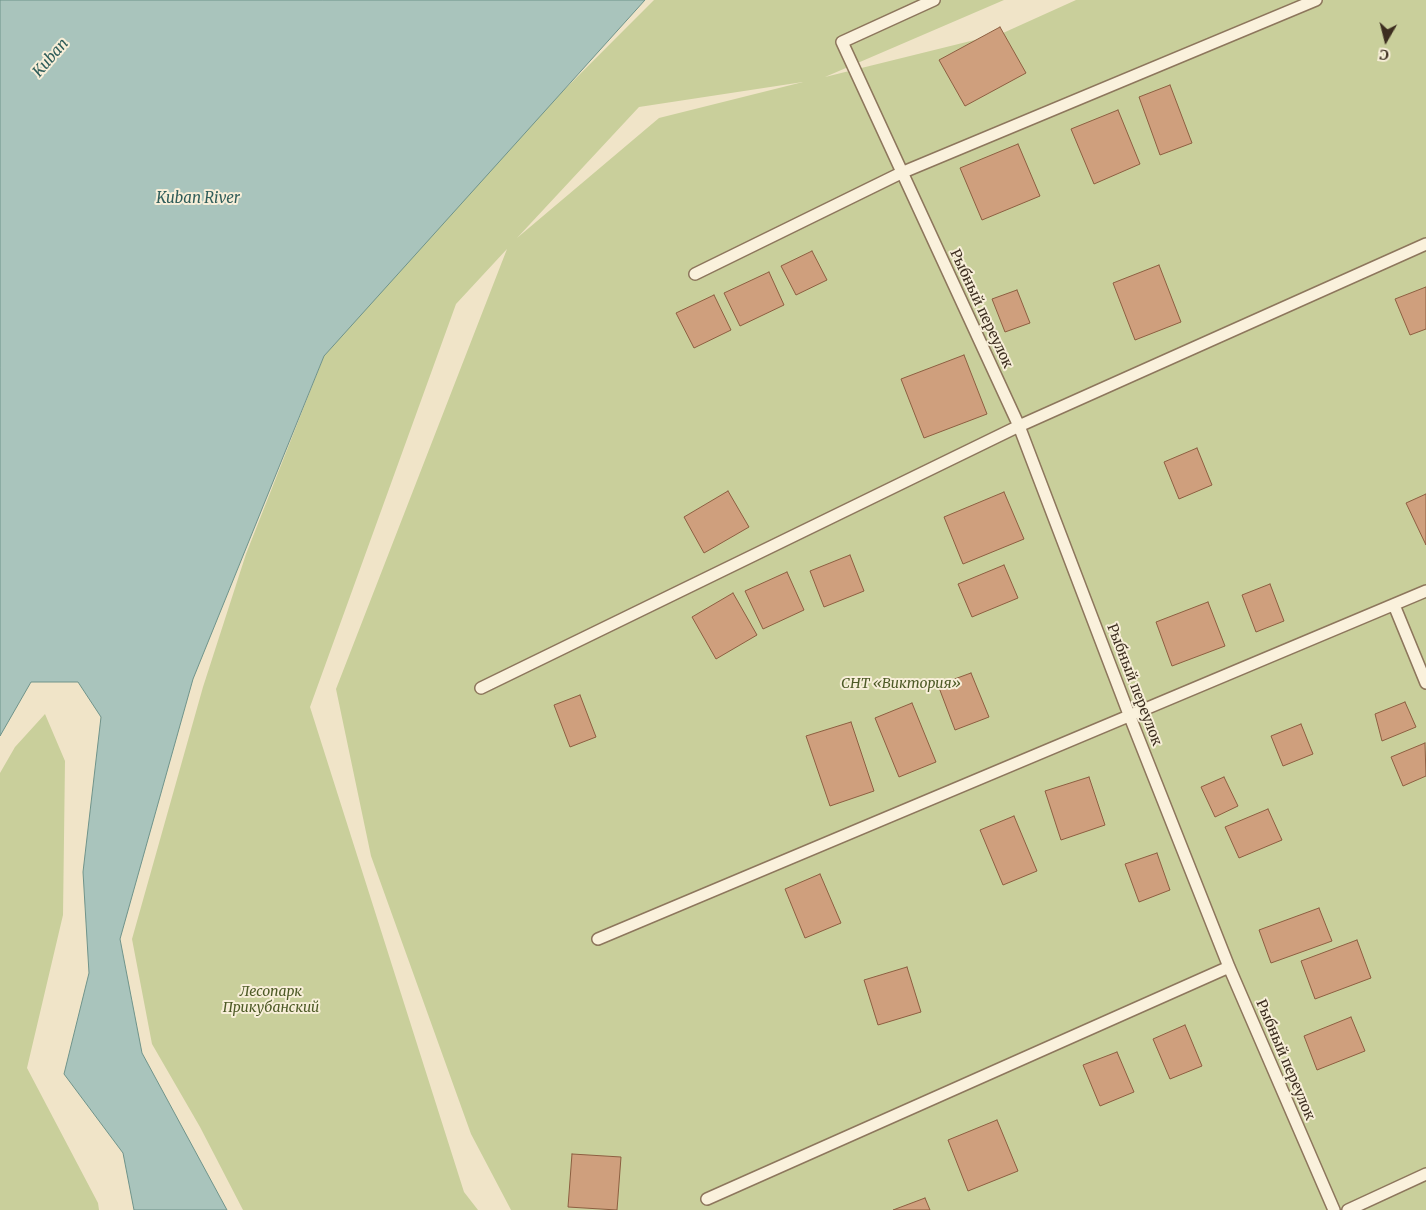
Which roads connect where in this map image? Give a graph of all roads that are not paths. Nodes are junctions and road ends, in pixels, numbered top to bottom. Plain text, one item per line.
1 (934, 0) edge
2 (1316, 0) edge
3 (901, 173) junction
4 (1426, 244) edge
5 (695, 274) dead end
6 (1018, 426) junction
7 (1426, 592) edge
8 (1394, 605) junction
9 (1426, 683) edge
10 (481, 688) dead end
11 (1130, 717) junction
12 (598, 939) dead end
13 (1229, 966) junction
14 (1426, 1174) edge
15 (707, 1199) dead end
16 (1334, 1210) edge
17 (1348, 1210) edge

1 - 3 lane, Рыбный переулок
2 - 3 lane
3 - 5 lane
3 - 6 lane, Рыбный переулок
4 - 6 lane
6 - 10 lane
6 - 11 lane, Рыбный переулок
7 - 8 lane
8 - 9 lane
8 - 11 lane
11 - 12 lane
11 - 13 lane, Рыбный переулок
13 - 15 lane
13 - 16 lane, Рыбный переулок
14 - 17 lane

